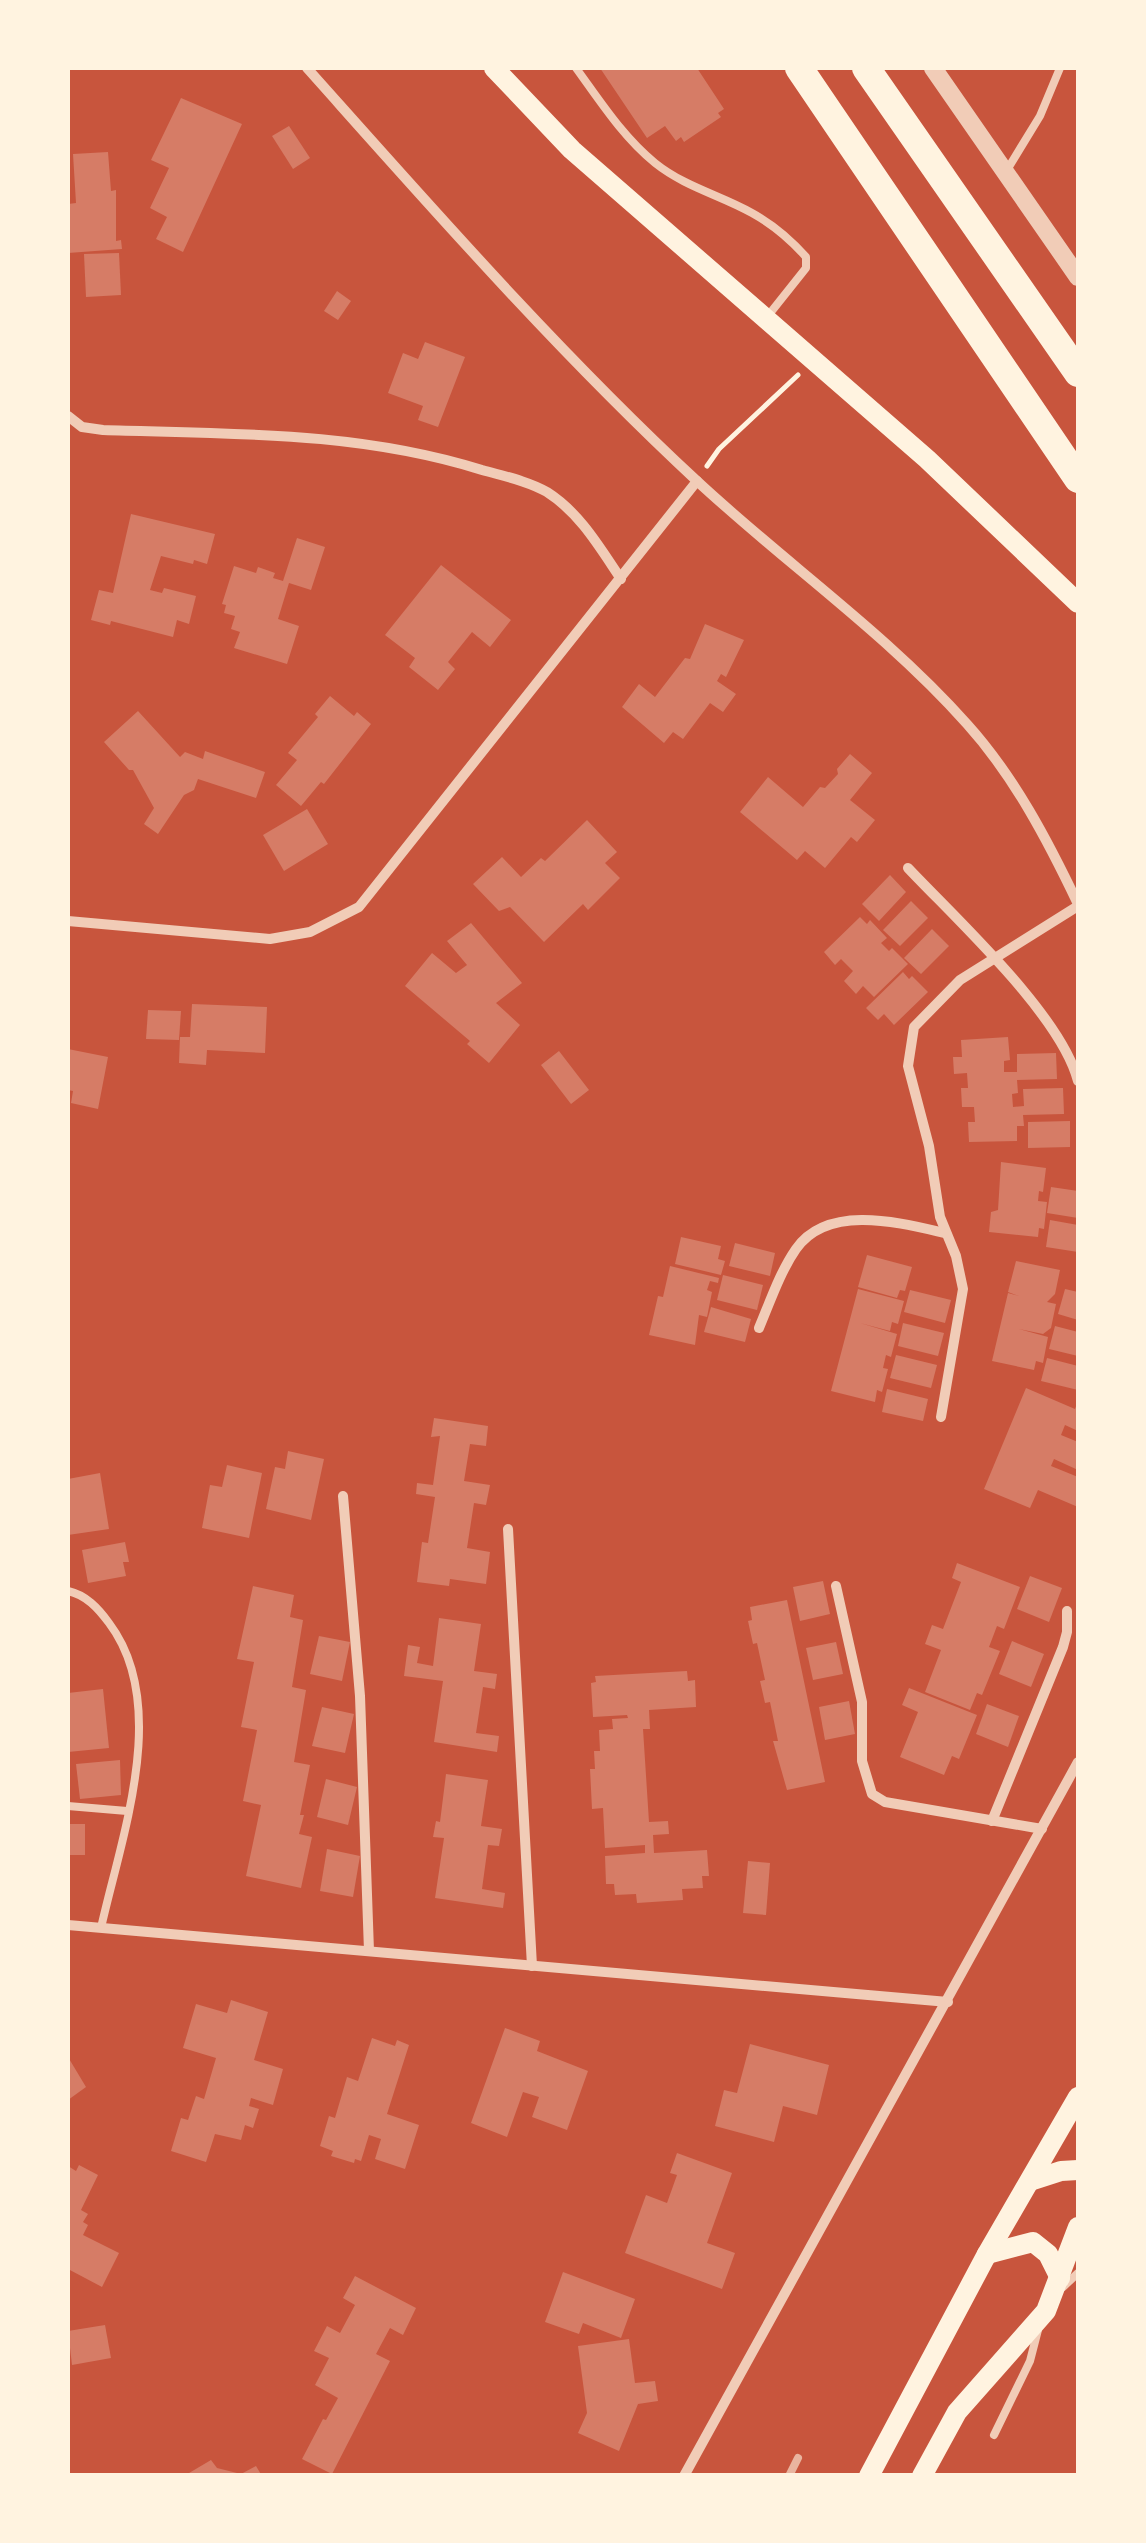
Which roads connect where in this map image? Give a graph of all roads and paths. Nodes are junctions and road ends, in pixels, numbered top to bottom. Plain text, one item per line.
1 (307, 68) edge
2 (494, 68) edge
3 (576, 68) edge
4 (799, 68) edge
5 (866, 68) edge
6 (933, 68) edge
7 (1060, 68) edge
8 (1006, 172) junction
9 (1078, 277) edge
10 (767, 317) junction
11 (812, 356) junction
12 (1078, 373) edge
13 (68, 416) edge
14 (1078, 479) edge
15 (697, 482) junction
16 (621, 579) junction
17 (1078, 603) edge
18 (908, 868) dead end
19 (1078, 905) edge
20 (68, 921) edge
21 (994, 959) junction
22 (1078, 1081) edge
23 (945, 1233) junction
24 (760, 1328) dead end
25 (941, 1417) dead end
26 (343, 1496) dead end
27 (508, 1529) dead end
28 (836, 1586) dead end
29 (68, 1591) edge
30 (1066, 1611) dead end
31 (1078, 1762) edge
32 (68, 1806) edge
33 (127, 1812) junction
34 (992, 1821) junction
35 (1042, 1830) junction
36 (68, 1925) edge
37 (101, 1928) junction
38 (368, 1951) junction
39 (532, 1966) junction
40 (948, 2002) junction
41 (1078, 2097) edge
42 (1078, 2170) edge
43 (1030, 2181) junction
44 (1078, 2227) edge
45 (988, 2254) junction
46 (1064, 2283) edge
47 (1039, 2321) junction
48 (994, 2435) dead end
49 (684, 2476) edge
50 (869, 2476) edge
51 (922, 2476) edge

1 - 15 street
2 - 10 main road
3 - 10 lane
4 - 14 highway
5 - 12 highway
6 - 8 street
7 - 8 lane
8 - 9 street
10 - 11 main road
11 - 15 path
11 - 17 main road
13 - 16 street
15 - 16 street
15 - 19 street
16 - 20 street
18 - 21 street
19 - 21 street
21 - 22 street
21 - 23 street
23 - 24 street
23 - 25 street
26 - 38 street
27 - 39 street
28 - 34 street
29 - 33 lane
30 - 34 street
31 - 35 street
32 - 33 lane
33 - 37 lane
34 - 35 street
35 - 40 street
36 - 37 street
37 - 38 street
38 - 39 street
39 - 40 street
40 - 49 street
41 - 43 main road
42 - 43 main road
43 - 45 main road
44 - 46 main road
45 - 46 main road
45 - 50 main road
46 - 47 main road
47 - 48 lane
47 - 51 main road

